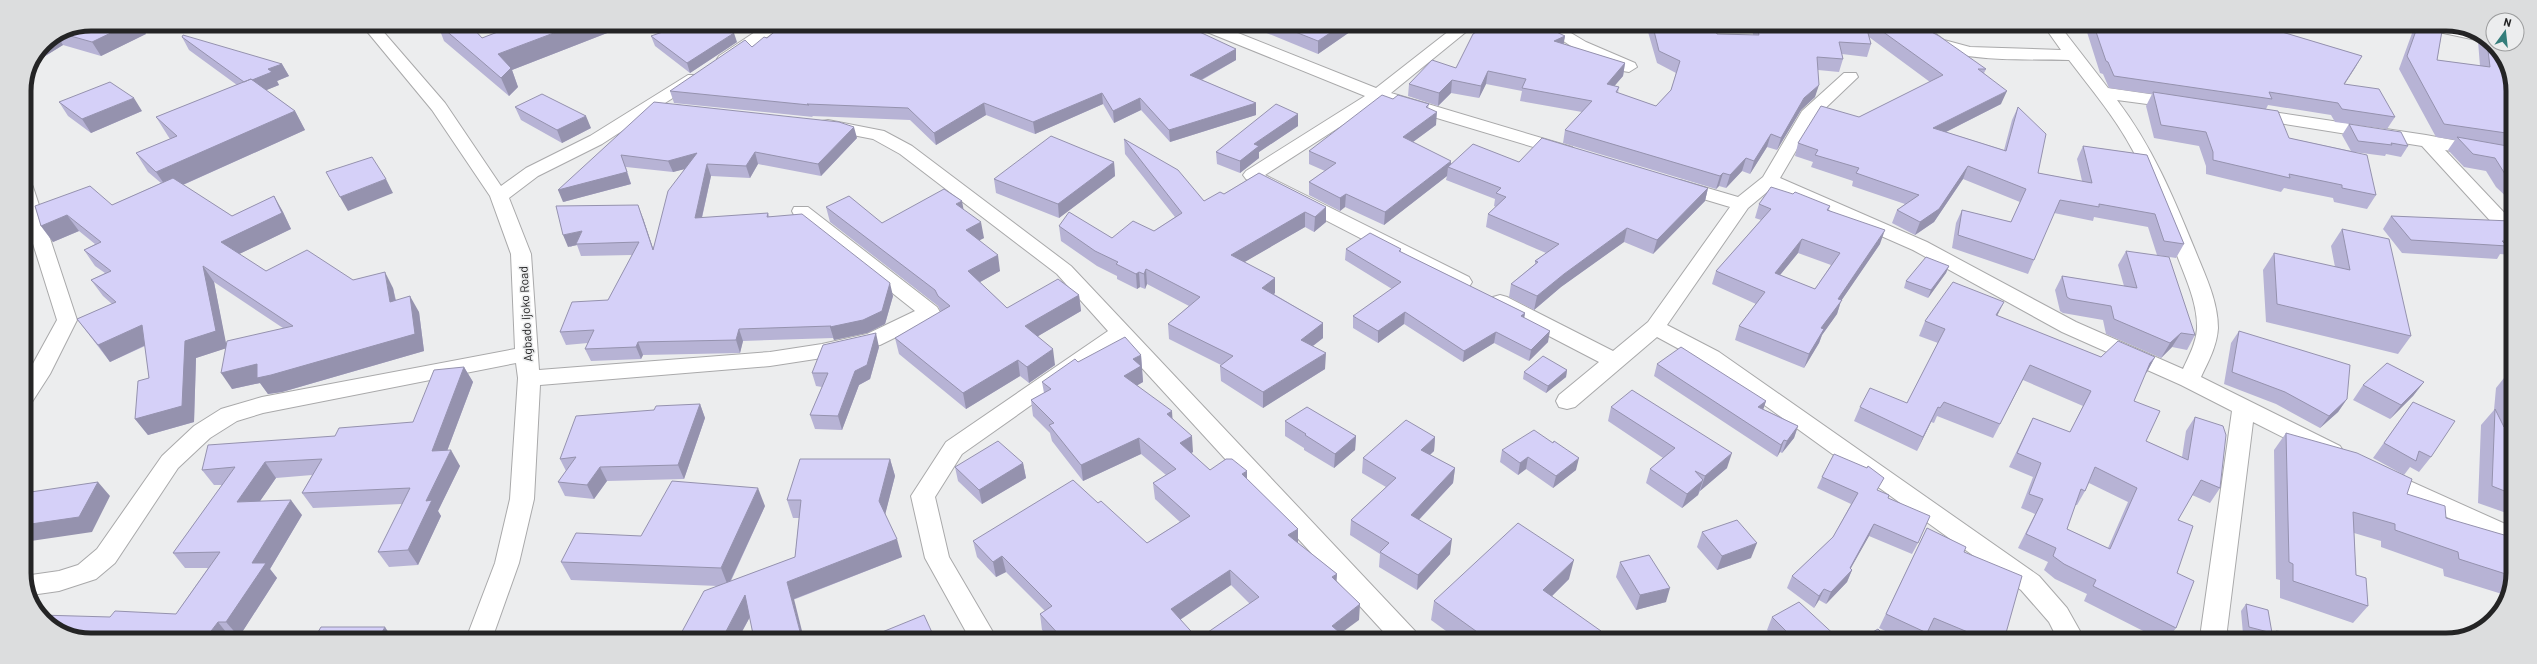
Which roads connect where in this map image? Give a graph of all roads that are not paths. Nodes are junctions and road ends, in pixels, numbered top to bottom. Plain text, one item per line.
1 (375, 31) edge
2 (767, 31) edge
3 (1218, 31) edge
4 (1459, 31) edge
5 (1557, 31) edge
6 (1922, 31) edge
7 (2056, 31) edge
8 (2073, 55) junction
9 (1629, 67) dead end
10 (1850, 77) dead end
11 (2104, 93) junction
12 (1378, 95) junction
13 (2196, 106) edge
14 (653, 107) junction
15 (685, 110) edge
16 (2234, 112) edge
17 (811, 123) edge
18 (2426, 140) junction
19 (2498, 153) edge
20 (1582, 156) edge
21 (1770, 180) junction
22 (1666, 181) edge
23 (500, 196) junction
24 (1741, 204) junction
25 (31, 207) edge
26 (801, 211) dead end
27 (2506, 227) edge
28 (1656, 327) junction
29 (1122, 331) junction
30 (526, 354) junction
31 (1615, 361) junction
32 (529, 378) junction
33 (2189, 380) junction
34 (31, 386) edge
35 (1567, 401) dead end
36 (2244, 407) junction
37 (2506, 535) edge
38 (32, 584) edge
39 (480, 633) edge
40 (981, 633) edge
41 (1400, 633) edge
42 (2068, 633) edge
43 (2215, 633) edge

1 - 23 street, Agbado Ijoko Road
2 - 14 street
3 - 12 street
4 - 12 street
5 - 9 street
6 - 8 street
7 - 8 street
8 - 11 street
10 - 21 street
11 - 13 street
11 - 33 street
12 - 20 street
12 - 31 street
14 - 15 street
14 - 23 street
16 - 18 street
17 - 29 street
18 - 19 street
18 - 27 street
21 - 24 street
21 - 33 street
22 - 24 street
23 - 30 street, Agbado Ijoko Road
24 - 28 street
25 - 34 street
26 - 32 street
28 - 31 street
28 - 42 street
29 - 40 street
29 - 41 street
30 - 32 street, Agbado Ijoko Road
30 - 38 street
31 - 35 street
32 - 39 street, Agbado Ijoko Road
33 - 36 street
36 - 37 street
36 - 43 street

